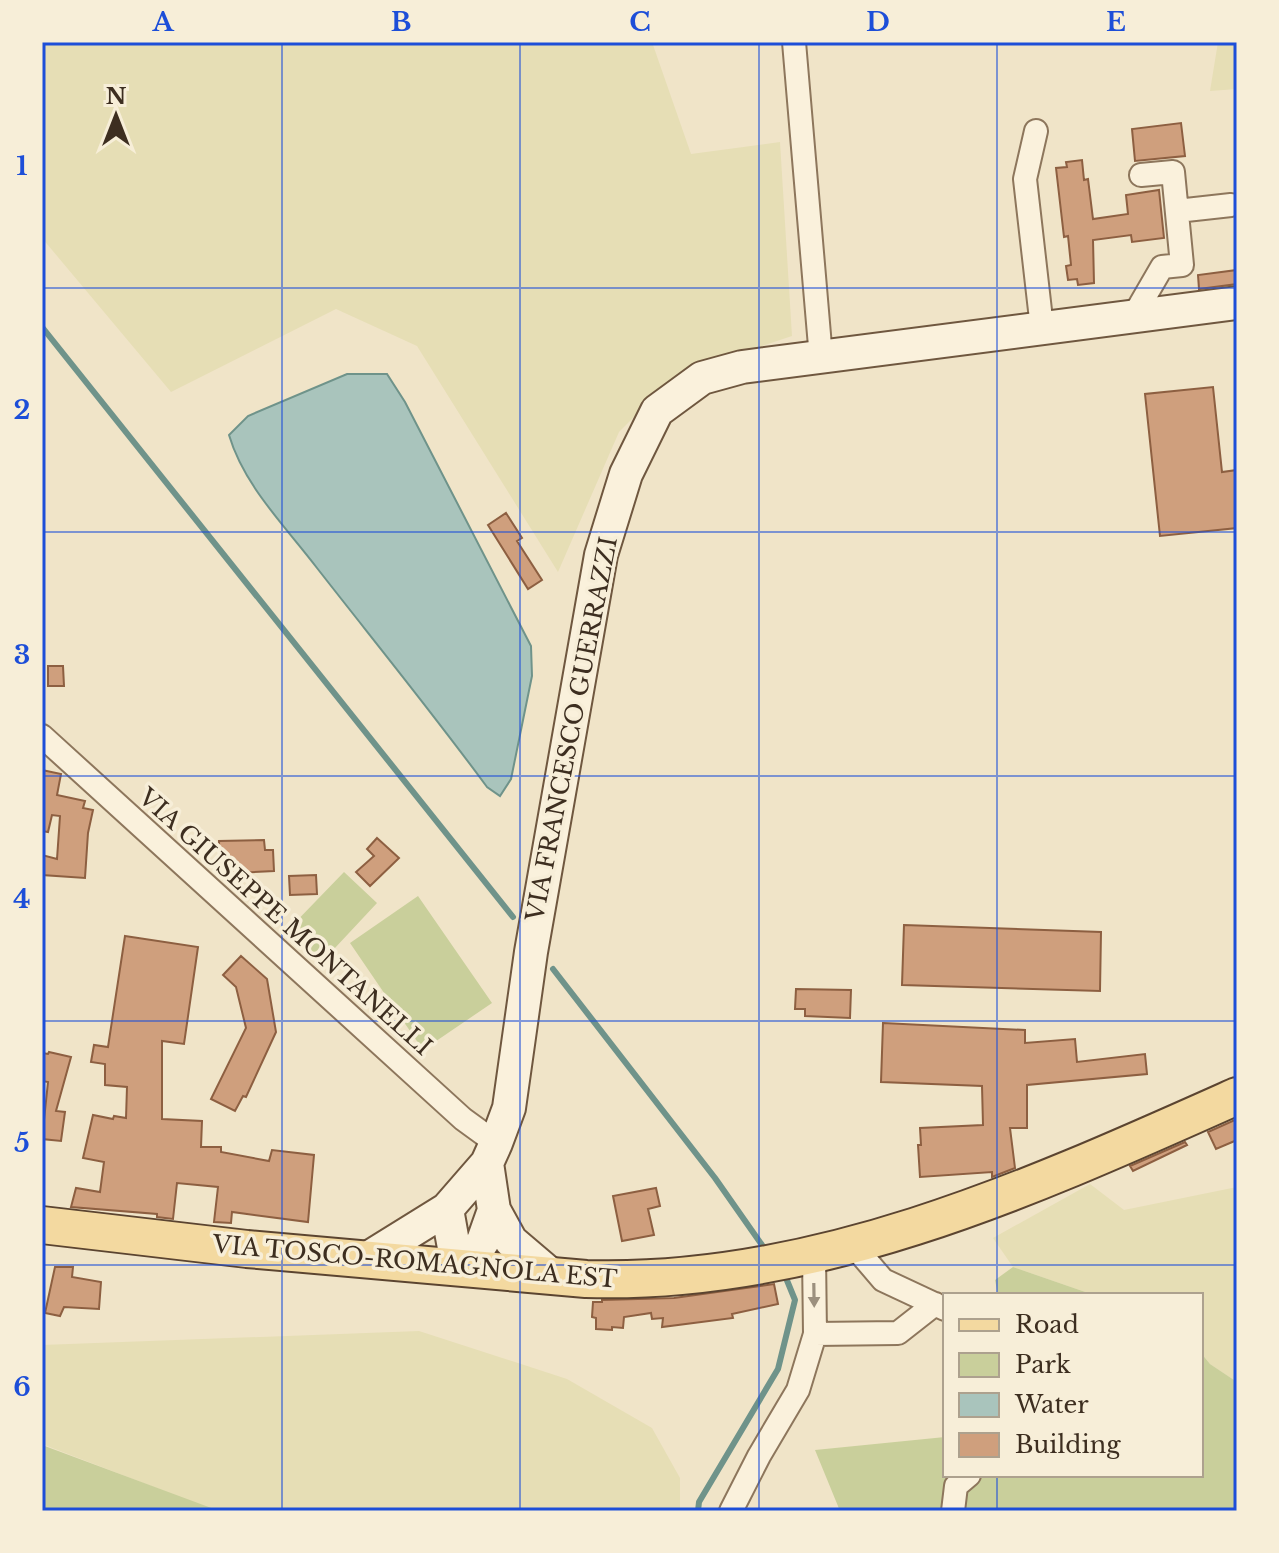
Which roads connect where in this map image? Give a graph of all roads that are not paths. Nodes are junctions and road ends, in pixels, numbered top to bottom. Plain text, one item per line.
1 (794, 42) edge
2 (1036, 131) dead end
3 (1141, 175) dead end
4 (1231, 205) dead end
5 (1177, 211) junction
6 (1237, 303) edge
7 (1133, 317) junction
8 (1042, 328) junction
9 (821, 358) junction
10 (42, 736) edge
11 (1237, 1096) edge
12 (492, 1153) junction
13 (447, 1209) junction
14 (494, 1210) junction
15 (42, 1225) edge
16 (853, 1245) junction
17 (814, 1255) junction
18 (368, 1258) junction
19 (464, 1267) junction
20 (551, 1275) junction
21 (940, 1306) edge
22 (815, 1334) junction
23 (967, 1477) edge
24 (731, 1511) edge
25 (953, 1511) edge

1 - 9 street
2 - 8 street
3 - 5 street
4 - 5 street
5 - 7 street
6 - 7 main road, VIA FRANCESCO GUERRAZZI
7 - 8 main road, VIA FRANCESCO GUERRAZZI
8 - 9 main road, VIA FRANCESCO GUERRAZZI
9 - 12 main road, VIA FRANCESCO GUERRAZZI
10 - 12 street, VIA GIUSEPPE MONTANELLI
11 - 16 main road, VIA TOSCO-ROMAGNOLA EST
12 - 13 main road, VIA FRANCESCO GUERRAZZI
12 - 14 main road, VIA FRANCESCO GUERRAZZI
13 - 18 main road, VIA FRANCESCO GUERRAZZI
13 - 19 main road
14 - 19 main road
14 - 20 main road, VIA FRANCESCO GUERRAZZI
15 - 18 main road, VIA TOSCO-ROMAGNOLA EST
16 - 17 main road, VIA TOSCO-ROMAGNOLA EST
16 - 21 street
17 - 20 main road, VIA TOSCO-ROMAGNOLA EST
17 -> 22 street
18 - 19 main road, VIA TOSCO-ROMAGNOLA EST
19 - 20 main road, VIA TOSCO-ROMAGNOLA EST
21 - 22 street
22 - 24 street
23 - 25 street

